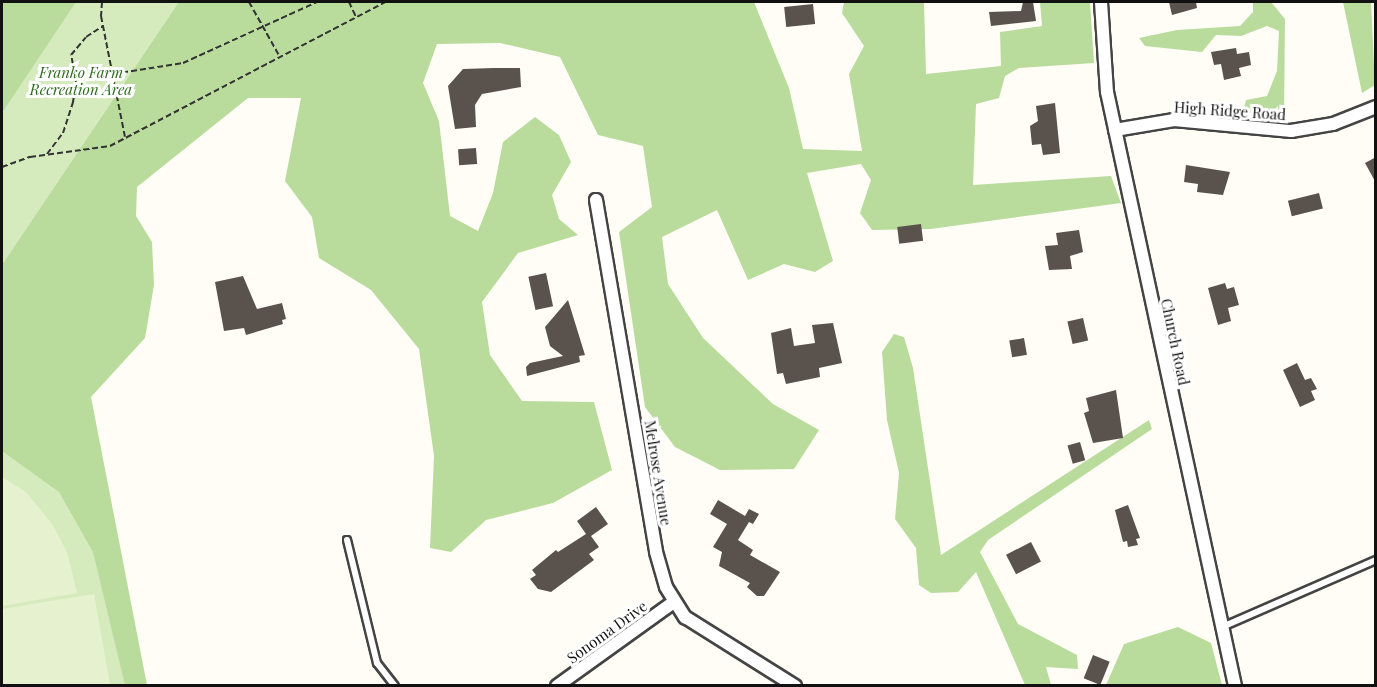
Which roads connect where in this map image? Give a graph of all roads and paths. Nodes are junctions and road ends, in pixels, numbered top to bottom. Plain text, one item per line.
1 (102, 2) edge
2 (249, 2) edge
3 (317, 2) edge
4 (349, 2) edge
5 (385, 2) edge
6 (1101, 2) edge
7 (356, 17) junction
8 (103, 26) junction
9 (262, 27) junction
10 (280, 57) junction
11 (113, 74) junction
12 (1376, 107) edge
13 (1115, 130) junction
14 (125, 138) junction
15 (46, 156) junction
16 (2, 167) edge
17 (596, 200) dead end
18 (347, 540) dead end
19 (1376, 560) edge
20 (674, 602) junction
21 (1222, 627) junction
22 (395, 686) edge
23 (557, 686) edge
24 (795, 686) edge
25 (1235, 686) edge

1 - 8 path
2 - 9 path
3 - 9 path
4 - 7 path
5 - 7 path
6 - 13 street, Church Road
7 - 10 path
8 - 11 path
8 - 15 path
9 - 10 path
9 - 11 path
10 - 14 path
11 - 14 path
12 - 13 street, High Ridge Road
13 - 21 street, Church Road
14 - 15 path
15 - 16 path
17 - 20 street, Melrose Avenue
18 - 22 lane
19 - 21 lane
20 - 23 street, Sonoma Drive
20 - 24 street, Melrose Avenue
21 - 25 street, Church Road

